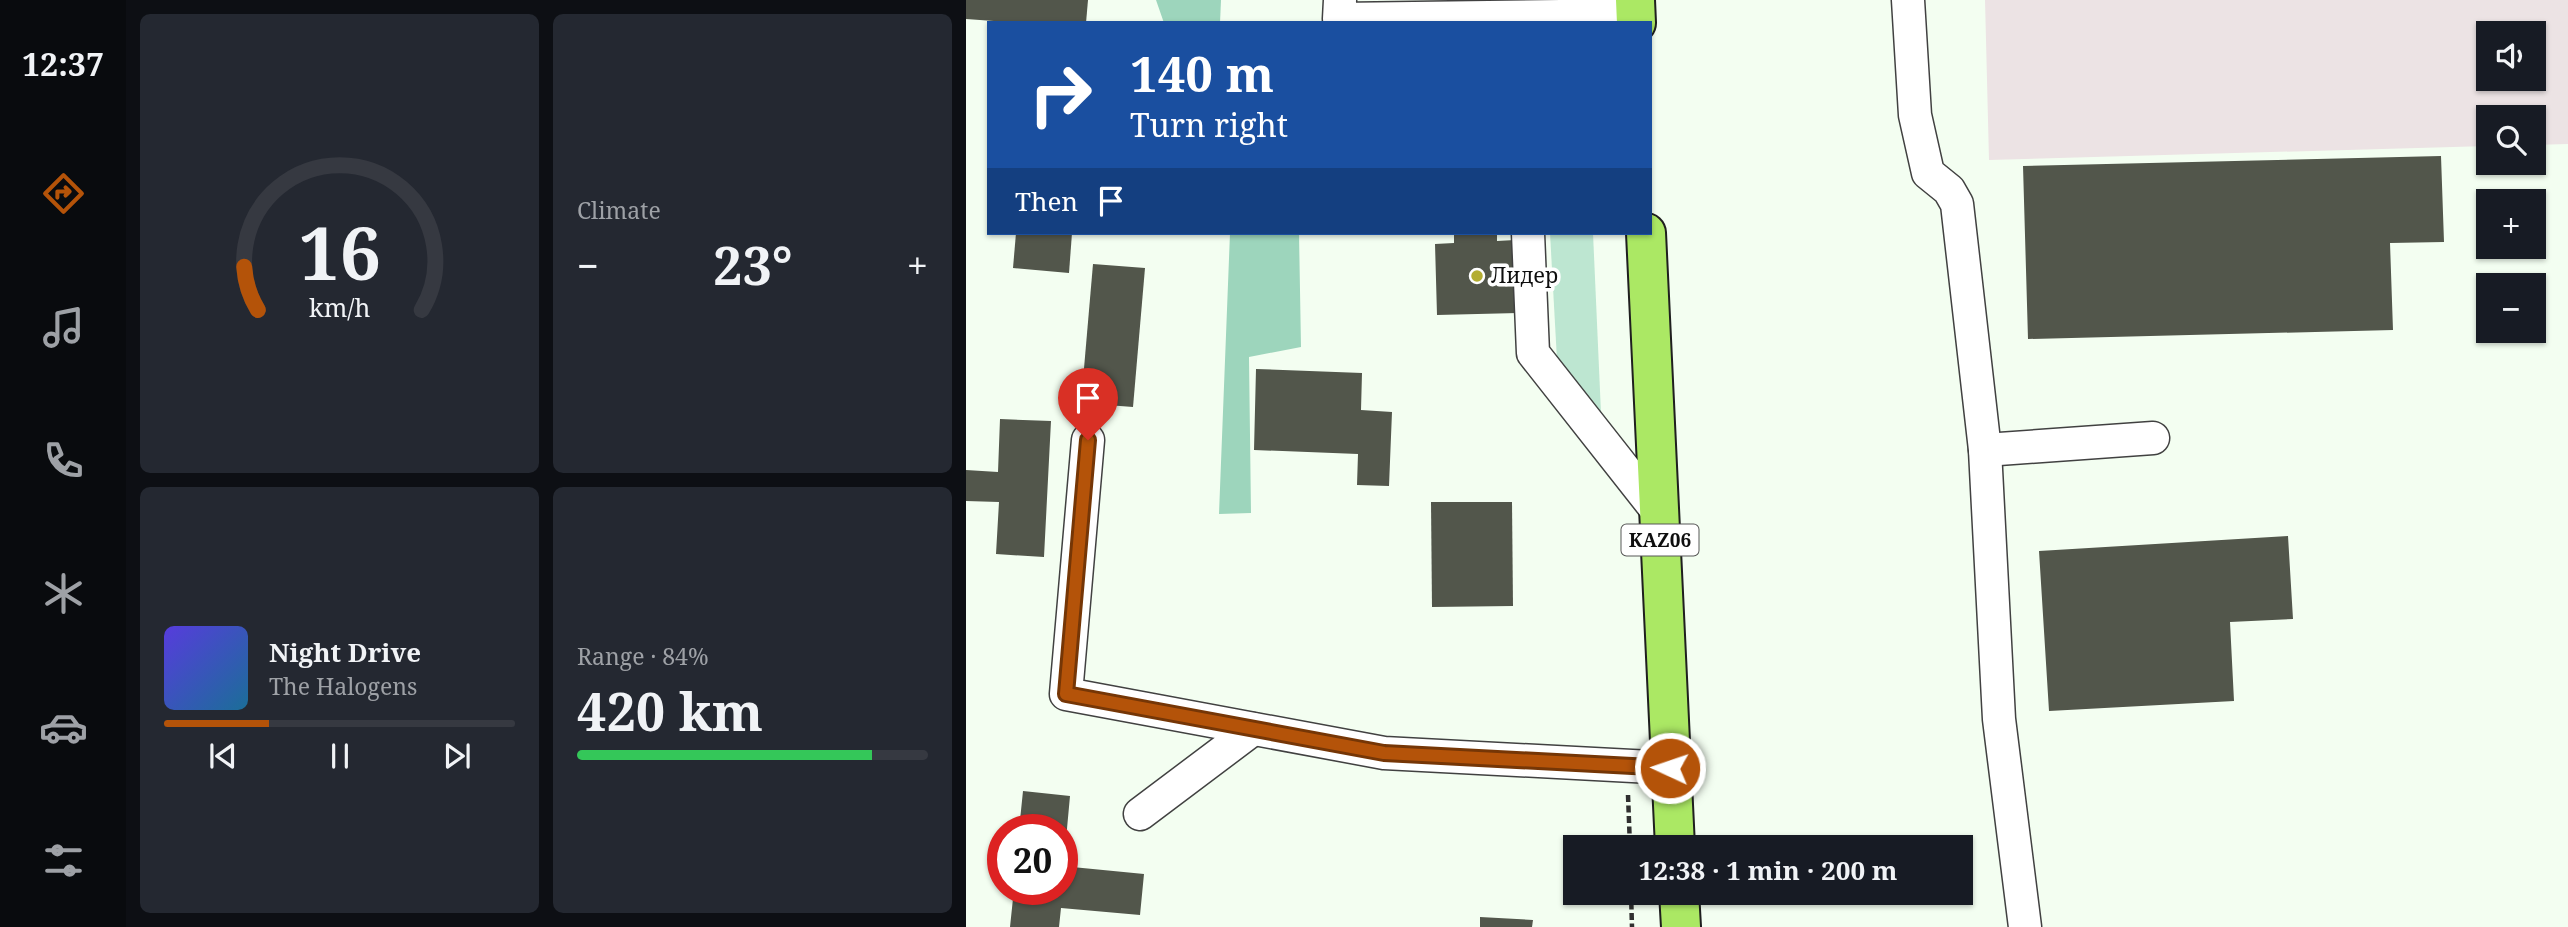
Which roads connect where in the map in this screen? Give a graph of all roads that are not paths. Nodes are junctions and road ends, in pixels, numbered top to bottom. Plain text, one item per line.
1 (1340, 0) edge
2 (1908, 0) edge
3 (1635, 12) edge
4 (1528, 235) edge
5 (1646, 235) edge
6 (2153, 438) dead end
7 (1088, 440) dead end
8 (1985, 450) junction
9 (1659, 513) junction
10 (1253, 729) junction
11 (1670, 768) junction
12 (1140, 814) dead end
13 (1674, 835) edge
14 (1680, 905) edge
15 (1681, 927) edge
16 (2025, 927) edge

1 - 3 lane
2 - 8 lane
4 - 9 lane
5 - 9 highway, KАZ06
6 - 8 lane
7 - 10 lane
8 - 16 lane
9 - 11 highway, KАZ06
10 - 11 lane
10 - 12 lane
11 - 13 highway, KАZ06
14 - 15 highway

